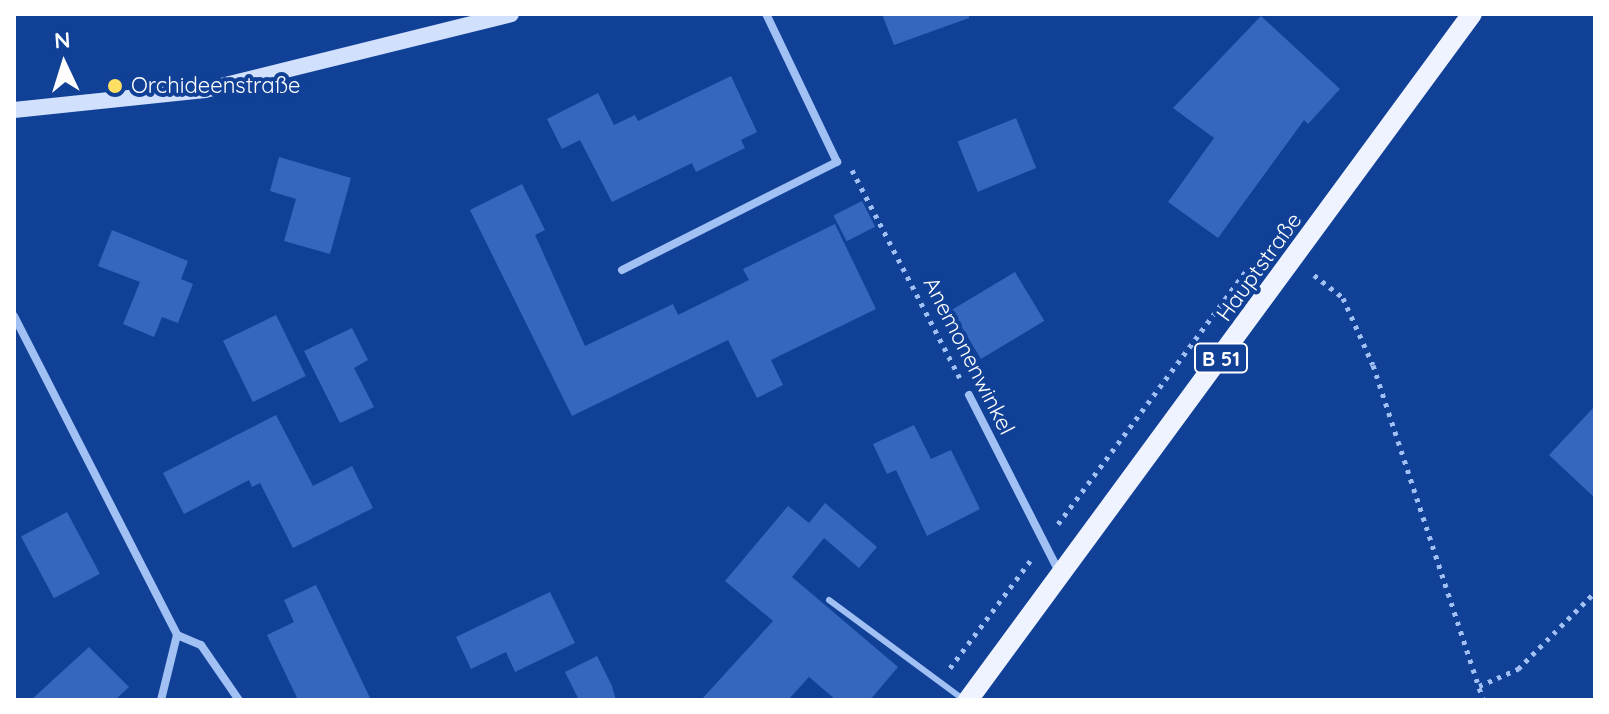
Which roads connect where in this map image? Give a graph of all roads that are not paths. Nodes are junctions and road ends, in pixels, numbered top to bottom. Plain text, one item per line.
1 (511, 14) edge
2 (766, 14) edge
3 (1472, 14) edge
4 (14, 110) edge
5 (622, 270) dead end
6 (14, 316) edge
7 (969, 395) road end
8 (1060, 575) junction
9 (829, 600) dead end
10 (177, 635) junction
11 (161, 700) edge
12 (239, 700) edge
13 (966, 700) edge

1 - 4 street
2 - 5 street
3 - 8 main road, Hauptstraße / B 51
6 - 10 street
7 - 8 street, Anemonenwinkel
8 - 13 main road, Hauptstraße / B 51
9 - 13 lane
10 - 11 street
10 - 12 street

